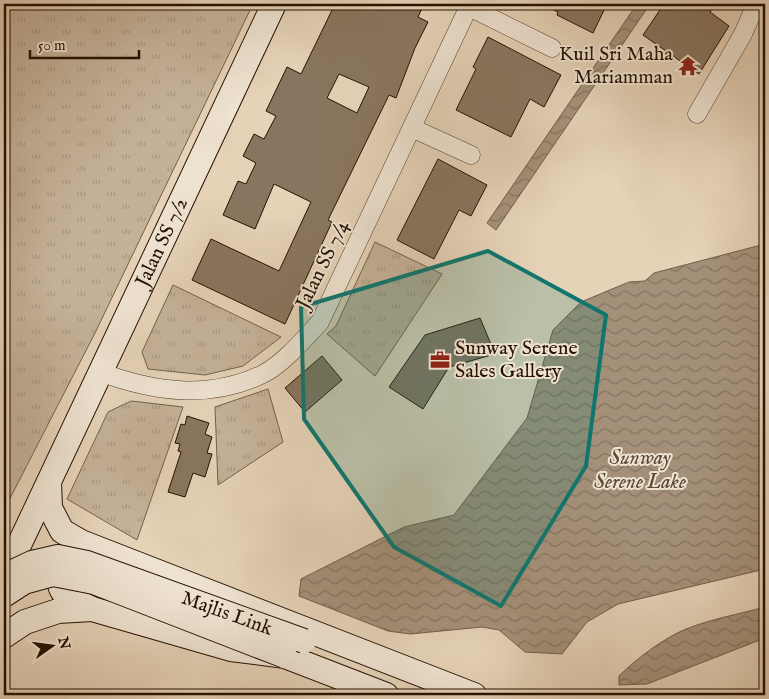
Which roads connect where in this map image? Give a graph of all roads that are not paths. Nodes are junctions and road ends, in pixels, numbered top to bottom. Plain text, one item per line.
1 (274, 4) edge
2 (756, 4) edge
3 (469, 5) edge
4 (552, 48) dead end
5 (697, 114) dead end
6 (412, 128) junction
7 (471, 154) dead end
8 (100, 372) junction
9 (48, 480) junction
10 (4, 547) edge
11 (130, 562) junction
12 (4, 576) edge
13 (4, 596) edge
14 (92, 609) junction
15 (4, 636) edge
16 (285, 656) junction
17 (386, 695) edge
18 (449, 695) edge
19 (474, 695) edge

1 - 8 street, Jalan SS 7/2
2 - 5 street
3 - 4 street
3 - 6 street, Jalan SS 7/4
6 - 7 street
6 - 8 street, Jalan SS 7/4
8 - 9 street, Jalan SS 7/2
9 - 10 street, Jalan SS 7/2
9 - 11 street
9 - 12 street, Jalan SS 7/2
11 - 14 street
11 - 19 street
12 - 18 street, Majlis Link, bridge
13 - 16 street, Majlis Link, bridge
14 - 15 street
14 - 16 street
16 - 17 street, Majlis Link

